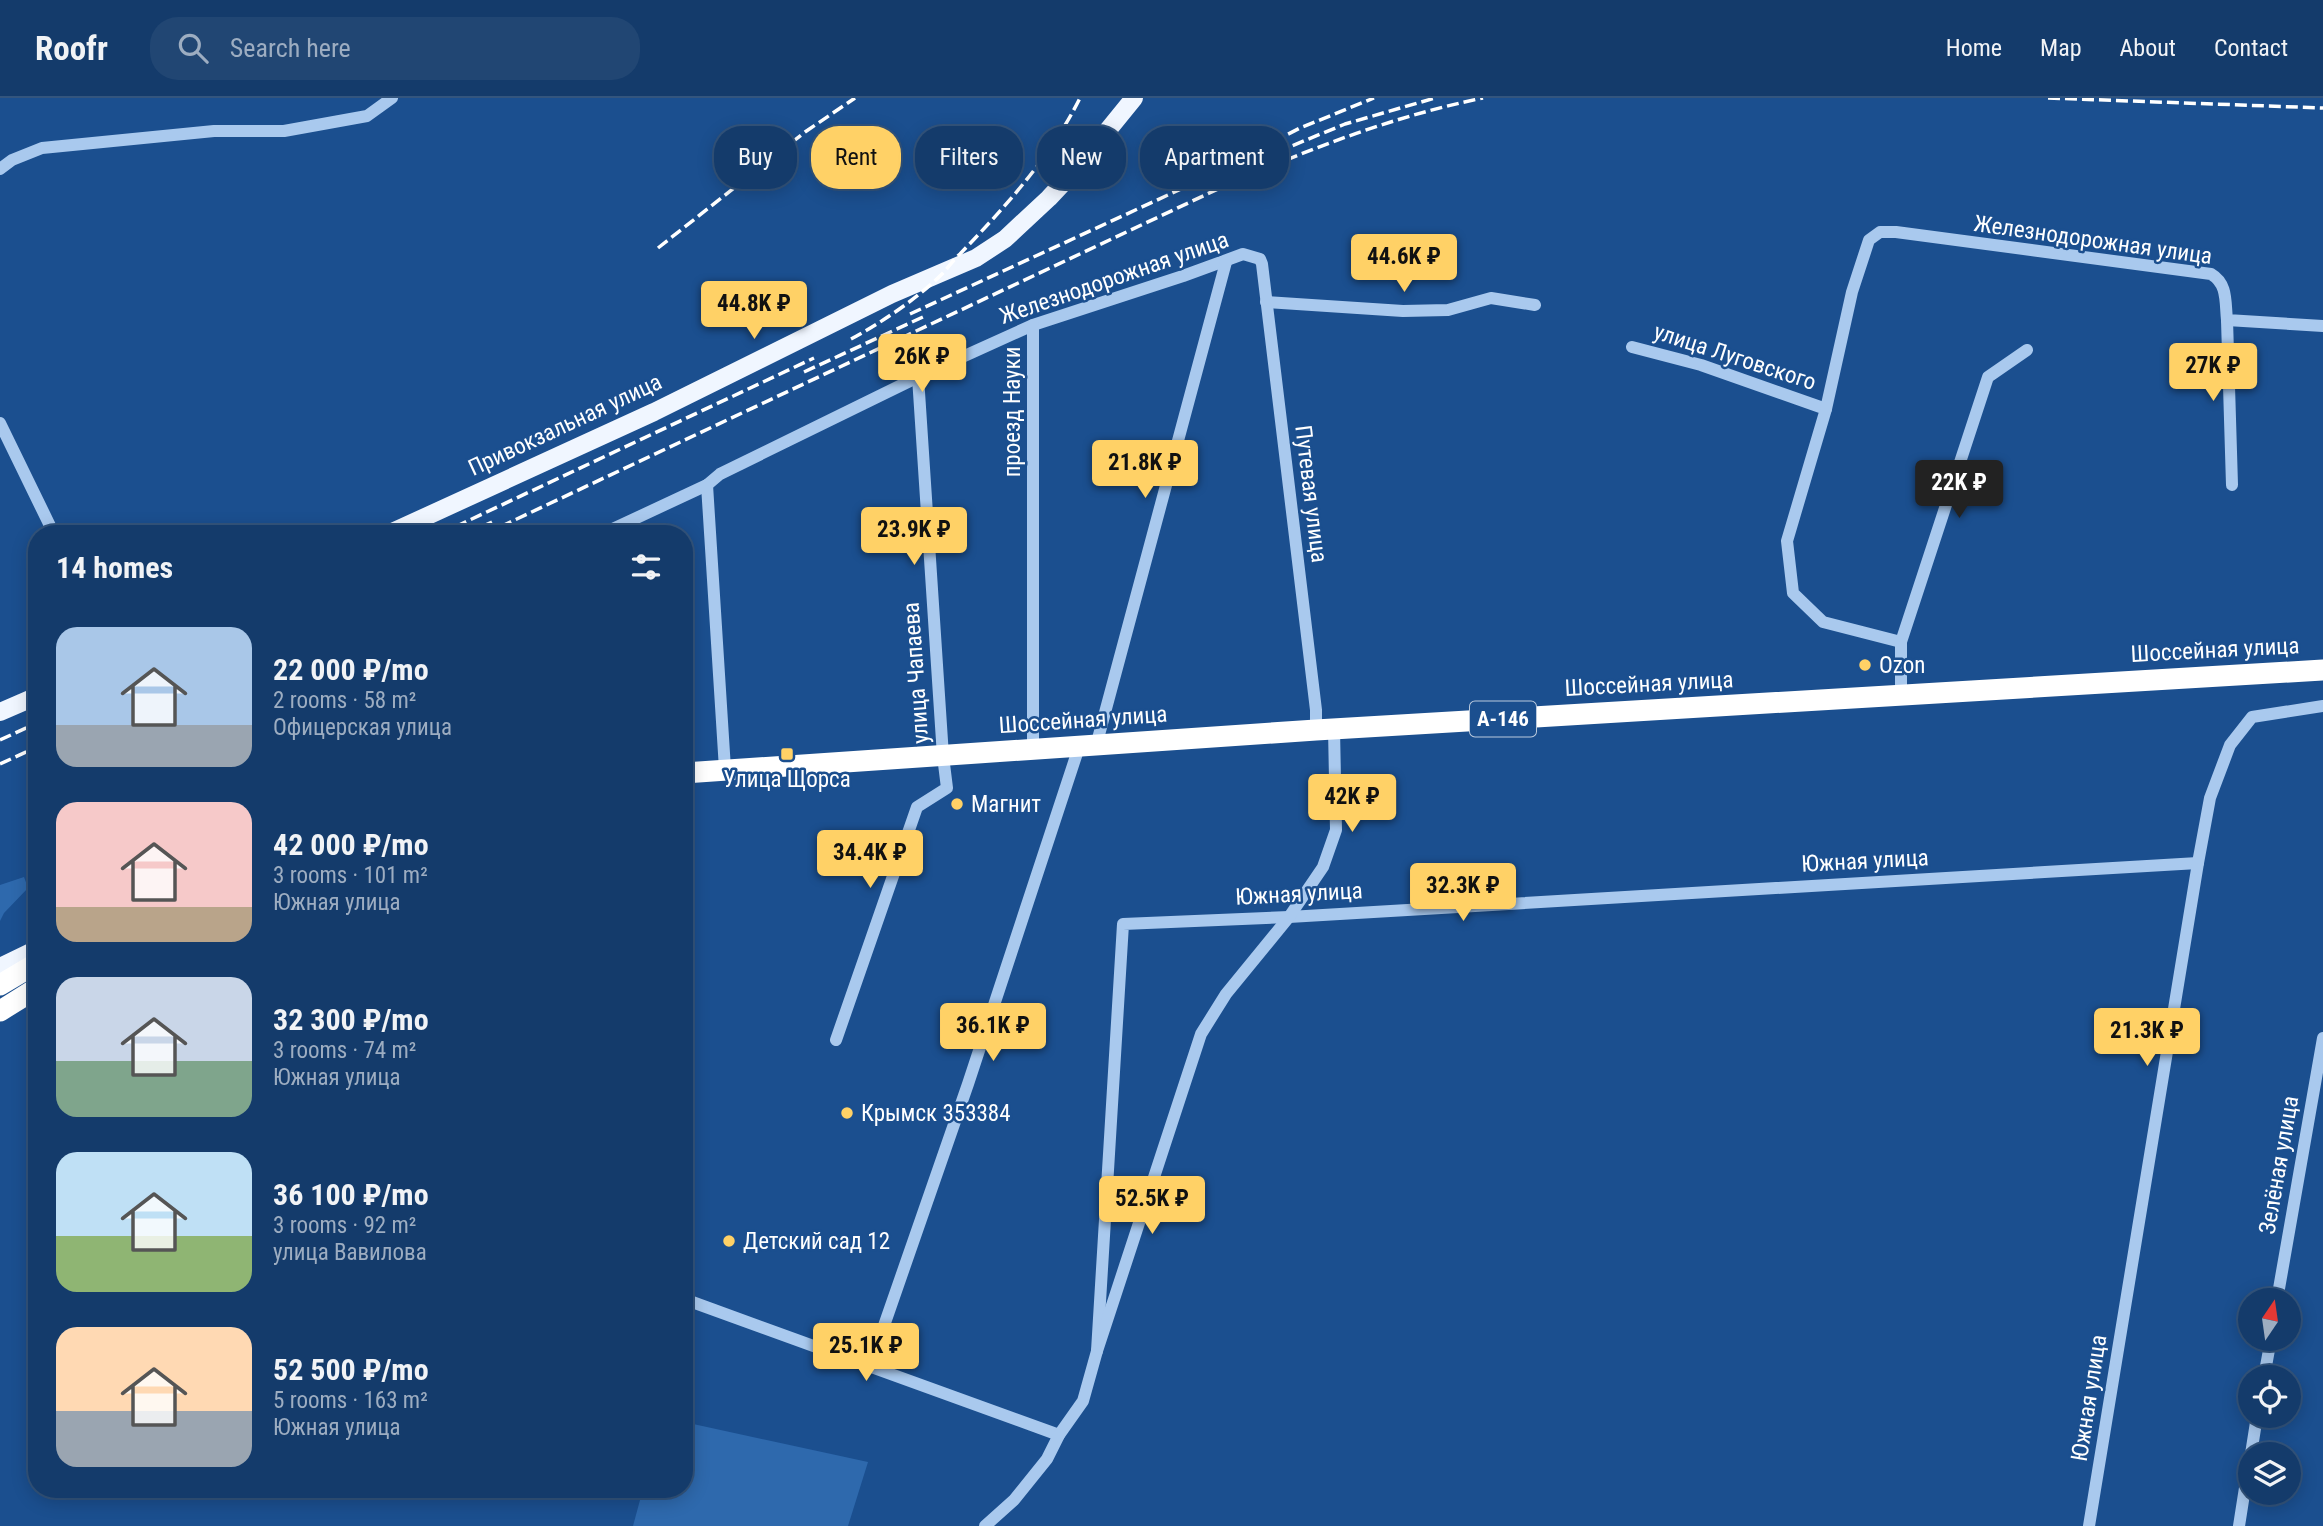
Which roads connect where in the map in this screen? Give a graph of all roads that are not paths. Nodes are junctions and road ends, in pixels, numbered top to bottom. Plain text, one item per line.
1 (392, 98) edge
2 (1134, 98) edge
3 (0, 169) edge
4 (1869, 240) joint
5 (1226, 262) junction
6 (1262, 264) joint
7 (1266, 302) junction
8 (1535, 305) dead end
9 (2227, 320) junction
10 (1033, 326) junction
11 (2323, 326) edge
12 (1632, 346) dead end
13 (2027, 350) dead end
14 (918, 377) junction
15 (1826, 409) junction
16 (0, 423) edge
17 (707, 485) junction
18 (2232, 485) dead end
19 (50, 525) edge
20 (408, 525) edge
21 (621, 525) edge
22 (1901, 642) junction
23 (2323, 670) edge
24 (1901, 695) junction
25 (28, 700) edge
26 (2323, 706) edge
27 (0, 712) edge
28 (1325, 729) junction
29 (1087, 746) junction
30 (1033, 750) junction
31 (943, 755) junction
32 (725, 769) junction
33 (693, 772) edge
34 (2197, 863) junction
35 (1289, 916) junction
36 (28, 953) edge
37 (0, 967) edge
38 (28, 968) edge
39 (0, 985) edge
40 (28, 994) edge
41 (0, 1011) edge
42 (2323, 1038) edge
43 (836, 1040) dead end
44 (2320, 1073) edge
45 (2279, 1288) edge
46 (693, 1302) edge
47 (1097, 1351) junction
48 (870, 1366) junction
49 (1059, 1435) junction
50 (2243, 1505) edge
51 (985, 1526) edge
52 (2089, 1526) edge
53 (2239, 1526) edge

1 - 3 street
2 - 20 main road, Привокзальная улица
4 - 9 street, Железнодорожная улица
4 - 15 street, улица Луговского
5 - 6 street, Железнодорожная улица
5 - 10 street, Железнодорожная улица
5 - 29 street
6 - 7 street, Путевая улица
7 - 8 street
7 - 28 street, Путевая улица
9 - 11 street
9 - 18 street, Железнодорожная улица
10 - 14 street, Железнодорожная улица
10 - 30 street, проезд Науки
12 - 15 street, улица Луговского
13 - 22 street
14 - 17 street, Железнодорожная улица
14 - 31 street, улица Чапаева
15 - 22 street, улица Луговского
16 - 19 street
17 - 21 street, Железнодорожная улица
17 - 32 street
22 - 24 street
23 - 24 highway, Шоссейная улица / А-146
24 - 28 highway, Шоссейная улица / А-146
25 - 27 main road
26 - 34 street, Южная улица
28 - 29 highway, Шоссейная улица / А-146
28 - 35 street, Путевая улица
29 - 30 highway, Шоссейная улица / А-146
29 - 48 street
30 - 31 highway, Шоссейная улица / А-146
31 - 32 highway, Шоссейная улица / А-146
31 - 43 street, улица Чапаева
32 - 33 highway, Шоссейная улица / А-146
34 - 35 street, Южная улица
34 - 52 street, Южная улица
35 - 47 street, Путевая улица
35 - 47 street, Южная улица
36 - 37 main road
38 - 39 highway
40 - 41 highway
42 - 44 street, Зелёная улица
44 - 45 street, Зелёная улица
46 - 48 street
47 - 49 street
48 - 49 street
49 - 51 street
50 - 53 street

